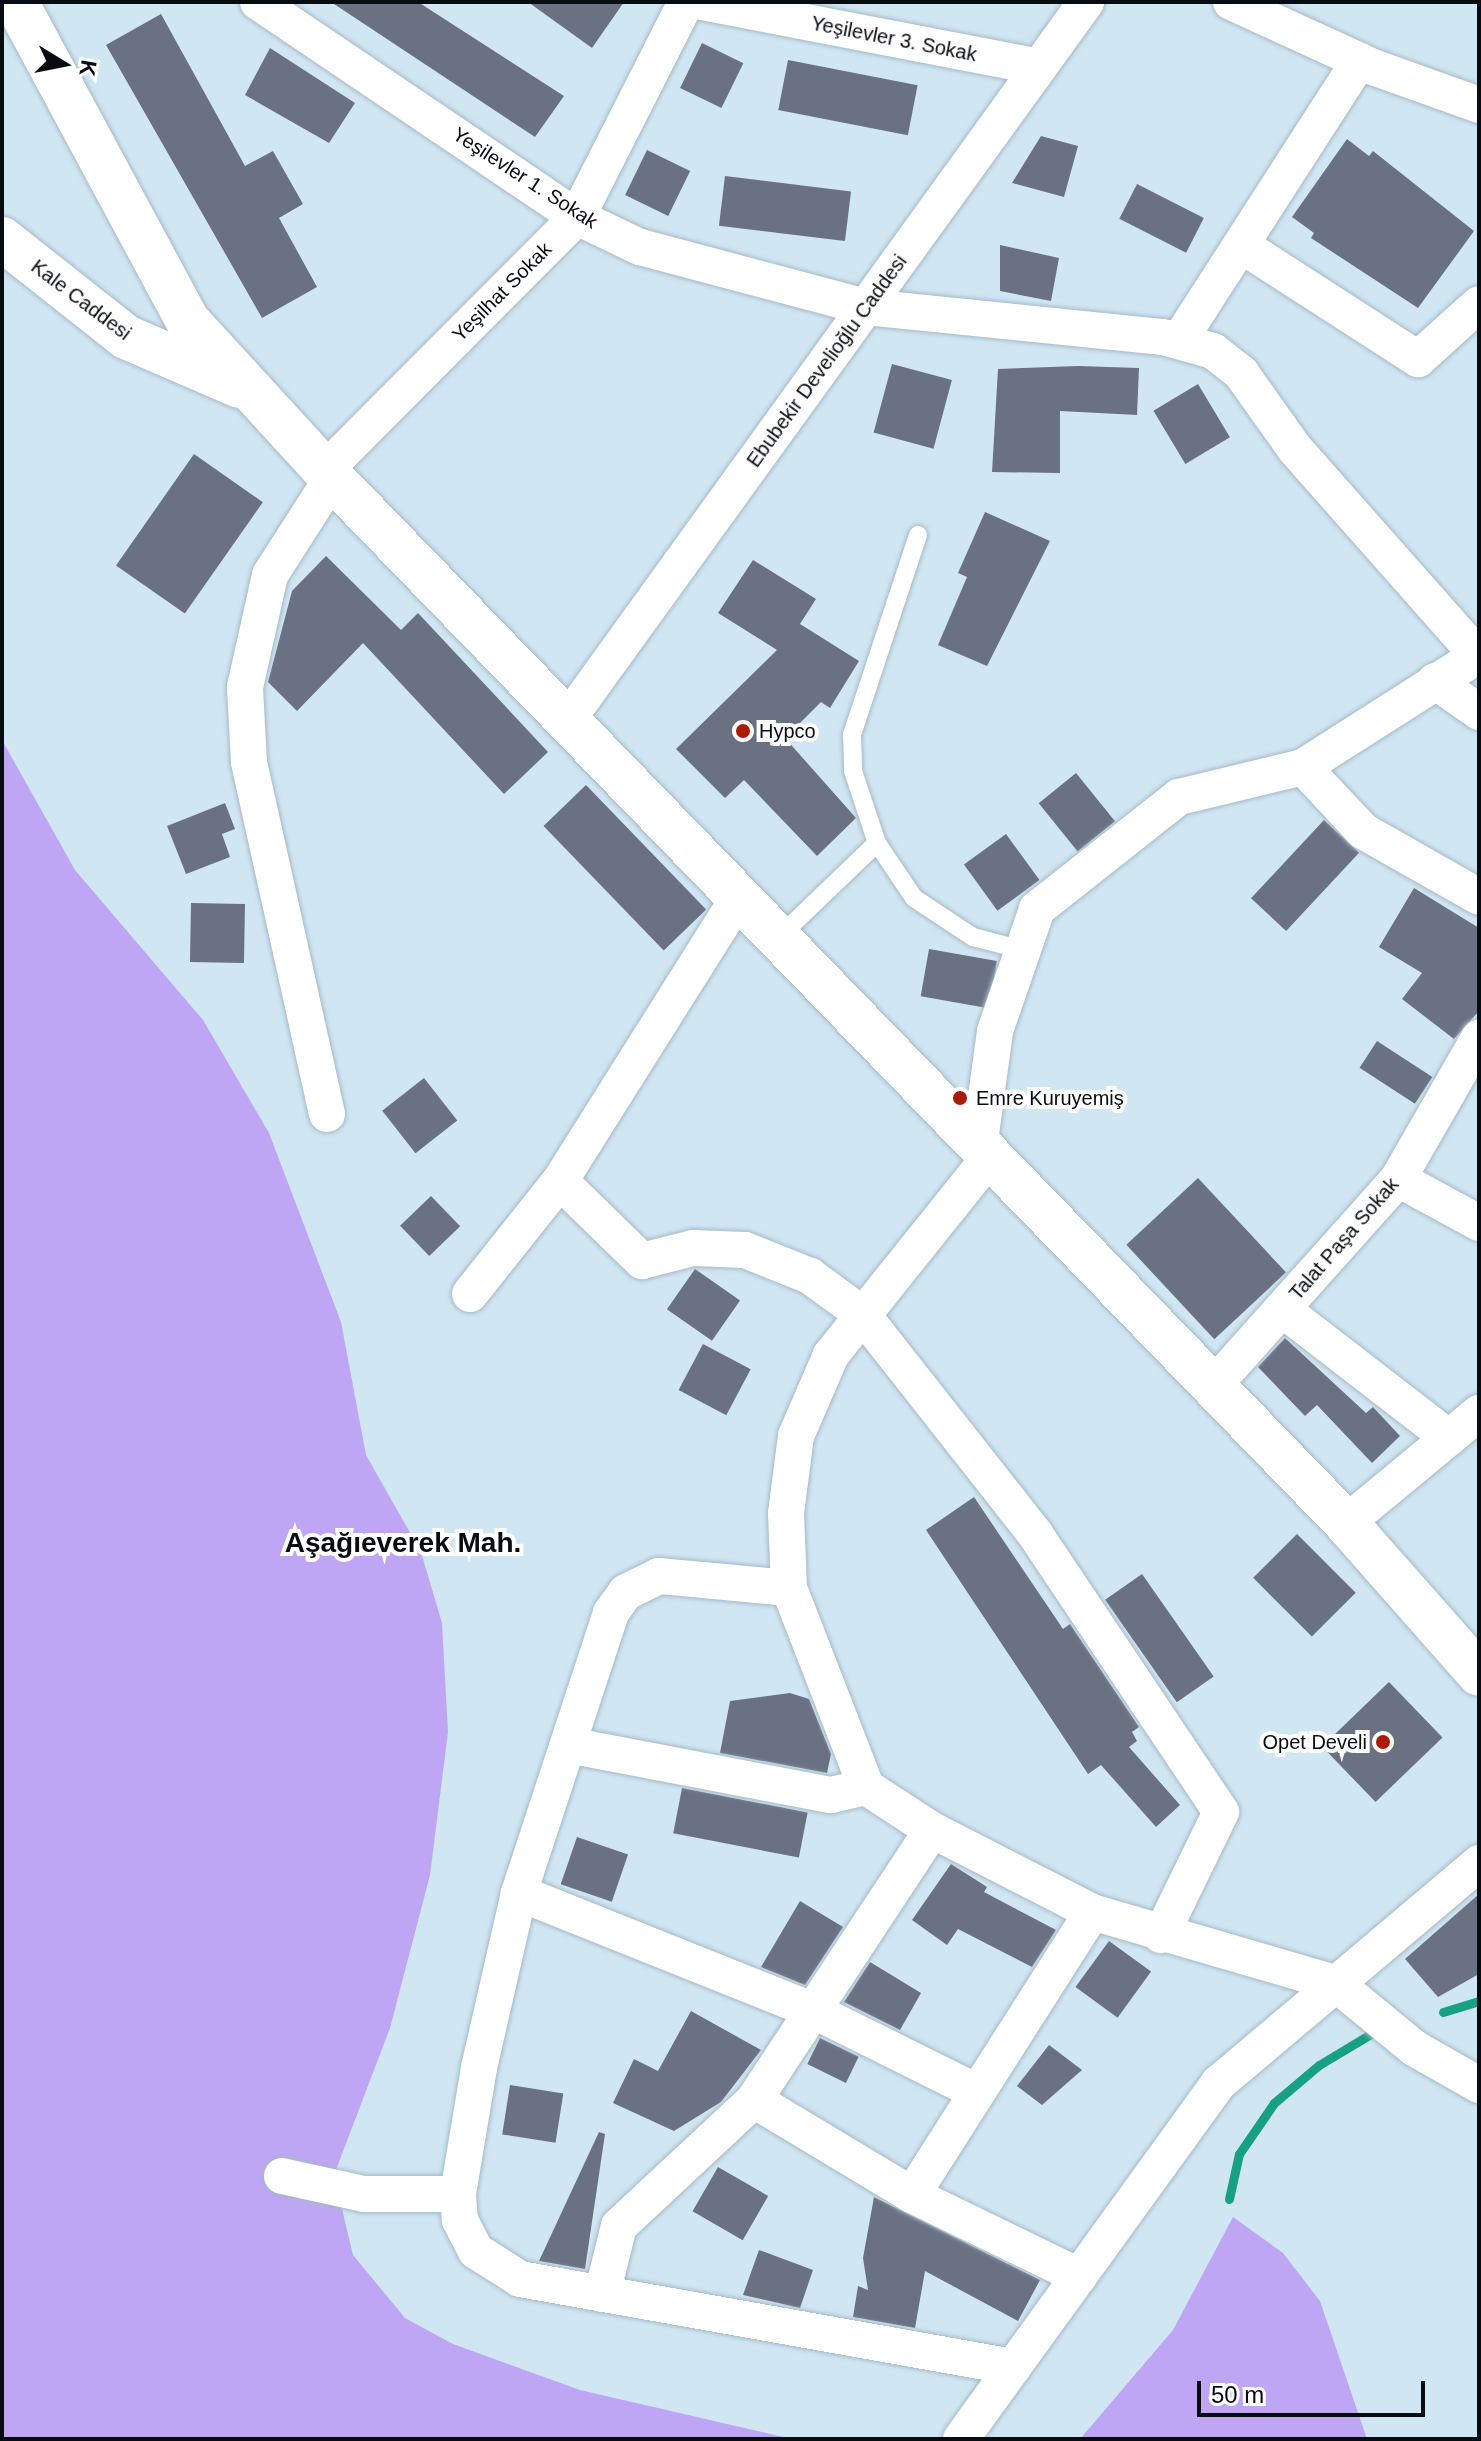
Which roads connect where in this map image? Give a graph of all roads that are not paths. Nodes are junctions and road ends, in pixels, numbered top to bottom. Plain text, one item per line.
1 (16, 2) edge
2 (258, 2) edge
3 (686, 2) edge
4 (702, 2) edge
5 (1086, 2) edge
6 (1231, 2) edge
7 (1359, 61) junction
8 (1039, 67) junction
9 (1479, 105) edge
10 (577, 217) junction
11 (2, 239) edge
12 (1241, 245) junction
13 (1479, 304) edge
14 (866, 307) junction
15 (1180, 339) junction
16 (253, 392) junction
17 (328, 474) junction
18 (918, 535) dead end
19 (1478, 656) edge
20 (1435, 681) junction
21 (1479, 712) edge
22 (568, 719) junction
23 (1303, 767) junction
24 (877, 843) junction
25 (740, 895) junction
26 (1479, 897) edge
27 (780, 936) junction
28 (1019, 949) junction
29 (1479, 1038) edge
30 (327, 1114) dead end
31 (986, 1148) junction
32 (1398, 1179) junction
33 (560, 1181) junction
34 (1479, 1223) edge
35 (470, 1294) dead end
36 (1282, 1309) junction
37 (862, 1314) junction
38 (1214, 1385) junction
39 (1479, 1413) edge
40 (1449, 1438) junction
41 (1346, 1523) junction
42 (789, 1588) junction
43 (1479, 1674) edge
44 (568, 1745) junction
45 (866, 1787) junction
46 (932, 1830) junction
47 (1479, 1863) edge
48 (519, 1893) junction
49 (1092, 1912) junction
50 (1161, 1935) junction
51 (1335, 1983) junction
52 (814, 2011) junction
53 (1479, 2085) edge
54 (975, 2091) junction
55 (754, 2100) junction
56 (282, 2176) dead end
57 (458, 2194) junction
58 (912, 2195) junction
59 (1079, 2276) junction
60 (602, 2294) junction
61 (1013, 2367) junction
62 (961, 2439) edge

1 - 16 main road
2 - 10 street, Yeşilevler 1. Sokak
3 - 10 street, Yeşilhat Sokak
4 - 8 street, Yeşilevler 3. Sokak
5 - 8 street, Ebubekir Develioğlu Caddesi
6 - 7 street
7 - 9 street
7 - 12 street
8 - 14 street, Ebubekir Develioğlu Caddesi
10 - 14 street, Yeşilevler 1. Sokak
10 - 17 street, Yeşilhat Sokak
11 - 16 main road, Kale Caddesi
12 - 13 street
12 - 15 street
14 - 15 street, Yeşilevler 1. Sokak
14 - 22 street, Ebubekir Develioğlu Caddesi
15 - 19 street, Yeşilevler 1. Sokak
16 - 17 main road
17 - 22 main road
17 - 30 street, Yeşilhat Sokak
18 - 24 lane
19 - 20 street
20 - 21 street
20 - 23 street
22 - 25 main road
23 - 26 street
23 - 28 street
24 - 27 lane
24 - 28 lane
25 - 27 main road
25 - 33 street
27 - 31 main road
28 - 31 street
29 - 32 street, Talat Paşa Sokak
31 - 37 street
31 - 38 main road
32 - 34 street
32 - 36 street, Talat Paşa Sokak
33 - 35 street
33 - 37 street
36 - 38 street, Talat Paşa Sokak
36 - 40 street
37 - 42 street
37 - 50 street
38 - 41 main road
39 - 40 street
40 - 41 street
41 - 43 main road
42 - 44 street
42 - 45 street
44 - 45 street
44 - 48 street
45 - 46 street
46 - 49 street
46 - 52 street
47 - 51 street
48 - 52 street
48 - 57 street
49 - 50 street
49 - 54 street
50 - 51 street
51 - 53 street
51 - 59 street
52 - 54 street
52 - 55 street
54 - 58 street
55 - 58 street
55 - 60 street
56 - 57 street
57 - 60 street
58 - 59 street
59 - 61 street
60 - 61 street
61 - 62 street

